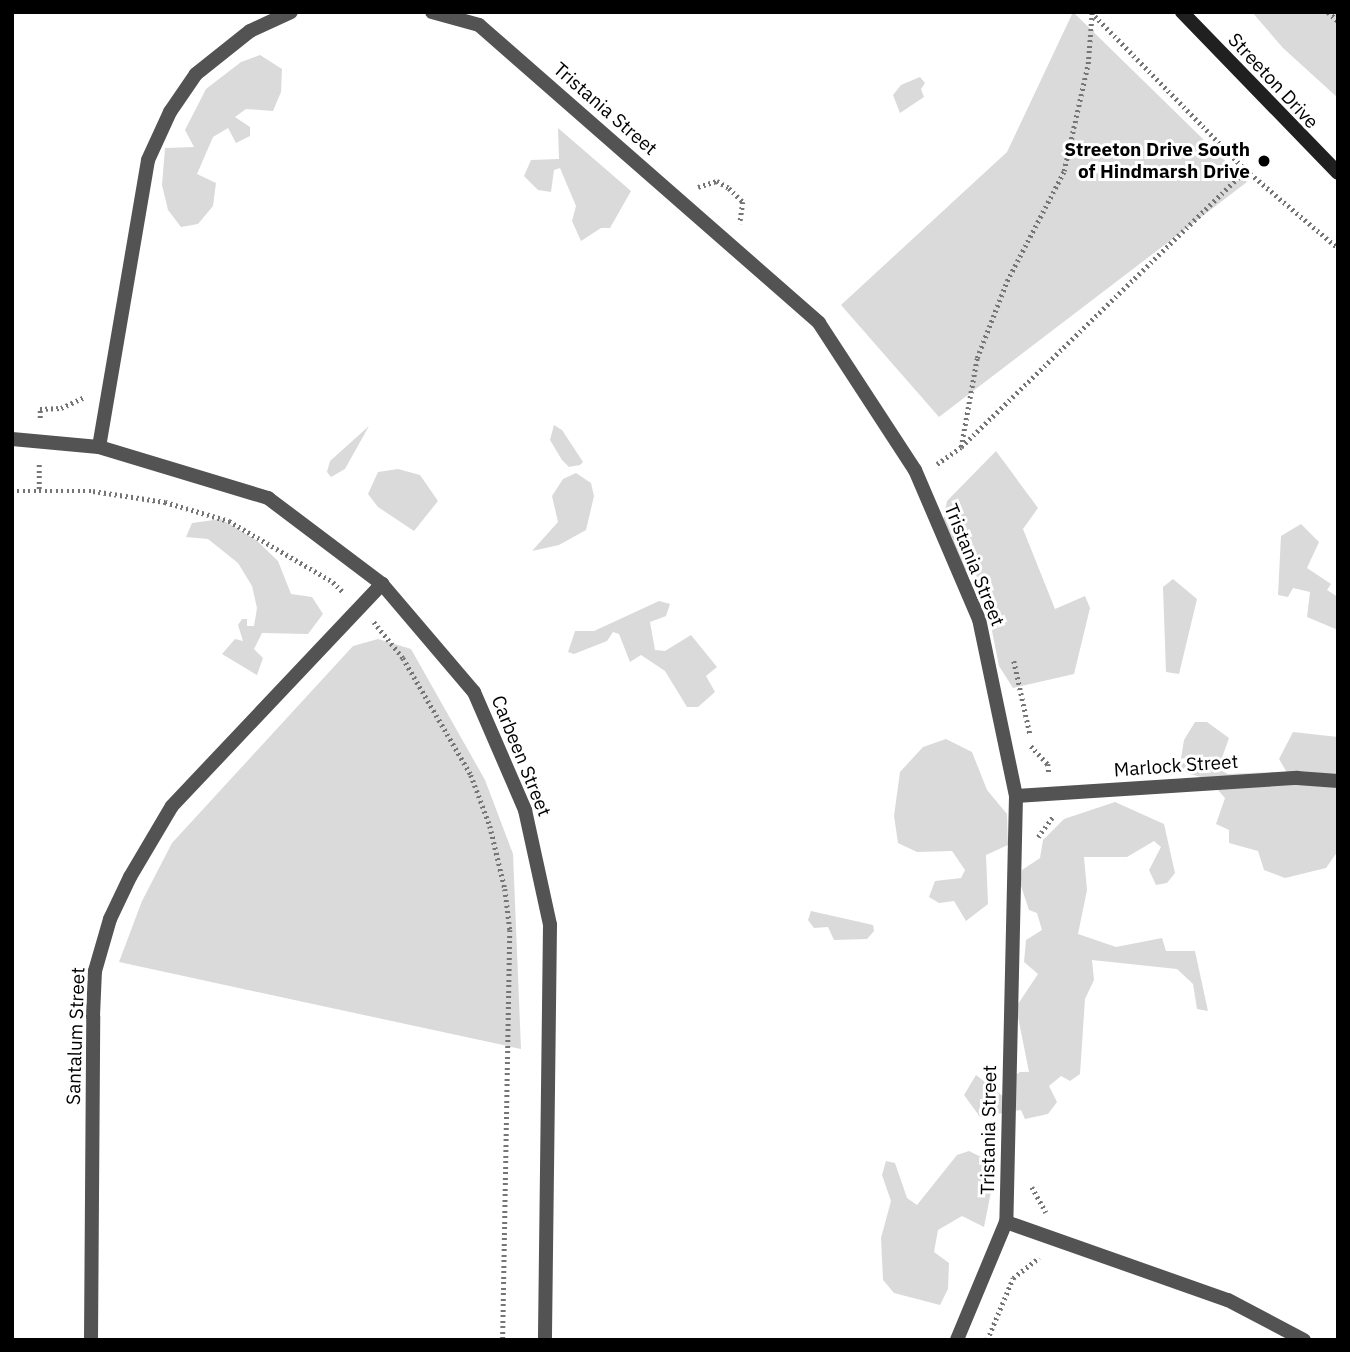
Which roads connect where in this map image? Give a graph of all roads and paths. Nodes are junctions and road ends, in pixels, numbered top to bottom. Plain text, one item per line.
1 (291, 12) edge
2 (432, 12) edge
3 (1182, 12) edge
4 (1328, 12) edge
5 (1093, 14) edge
6 (1338, 20) edge
7 (1246, 170) junction
8 (1338, 173) edge
9 (1338, 248) edge
10 (12, 439) edge
11 (99, 447) junction
12 (961, 447) junction
13 (915, 470) junction
14 (12, 491) edge
15 (382, 584) junction
16 (359, 608) junction
17 (1338, 781) edge
18 (1016, 796) junction
19 (1006, 1222) junction
20 (91, 1340) edge
21 (503, 1340) edge
22 (545, 1340) edge
23 (957, 1340) edge
24 (1304, 1340) edge

1 - 11 street
2 - 13 street, Tristania Street
3 - 8 main road, Streeton Drive
4 - 6 path
5 - 7 path
5 - 12 path
7 - 9 path
7 - 12 path
10 - 11 street, Carbeen Street
11 - 15 street, Carbeen Street
12 - 13 path
13 - 18 street, Tristania Street
14 - 16 path
15 - 16 street, Santalum Street
15 - 22 street, Carbeen Street
16 - 20 street, Santalum Street
16 - 21 path
17 - 18 street, Marlock Street
18 - 19 street, Tristania Street
19 - 23 street, Tristania Street
19 - 24 street

